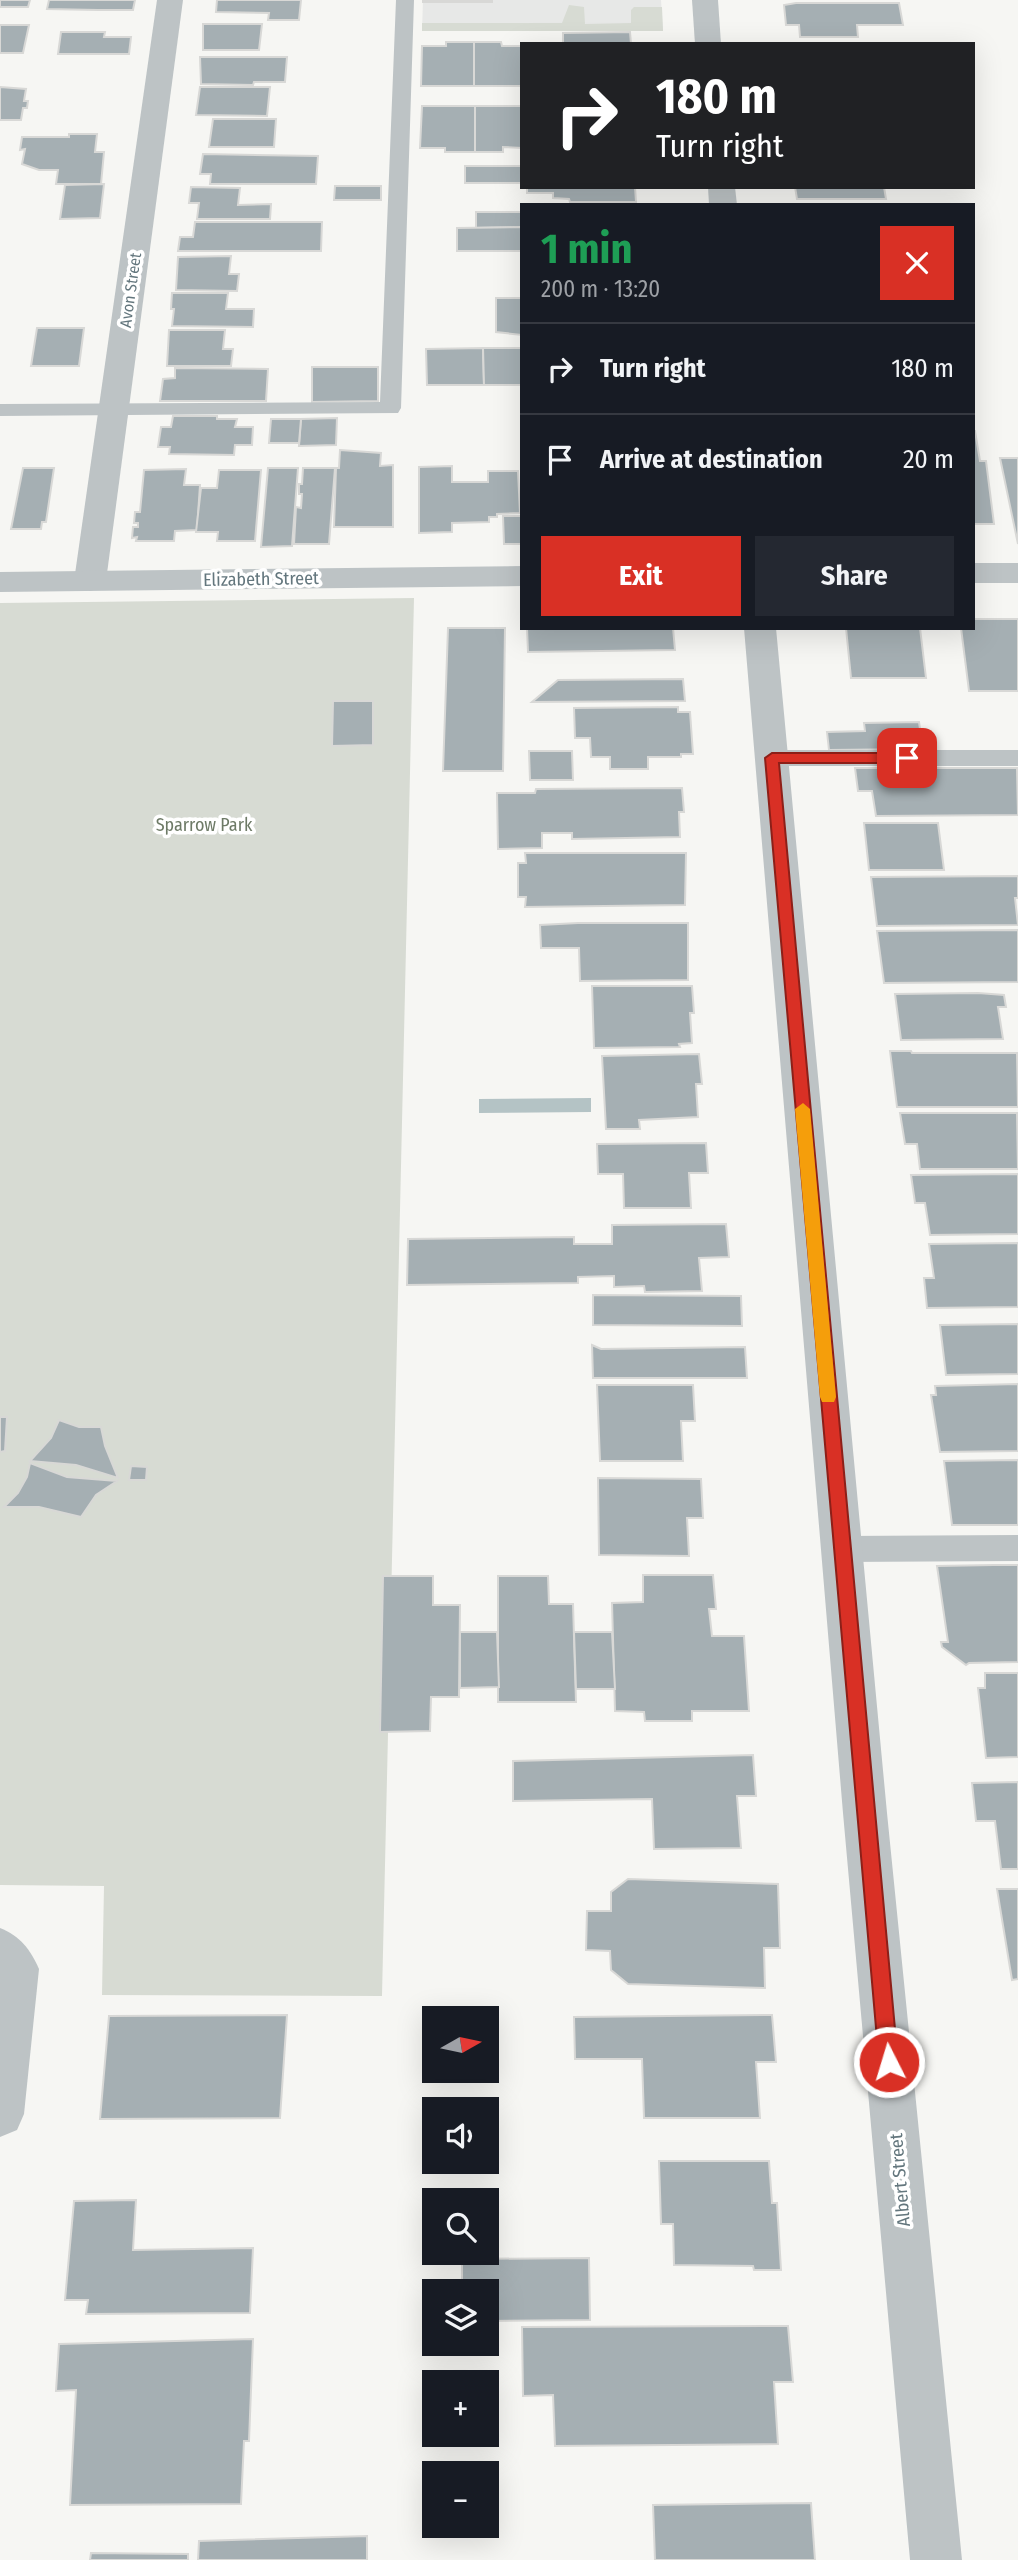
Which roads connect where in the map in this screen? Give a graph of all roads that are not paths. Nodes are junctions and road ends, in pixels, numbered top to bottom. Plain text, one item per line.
1 (170, 0) edge
2 (405, 0) edge
3 (705, 0) edge
4 (708, 42) edge
5 (113, 410) junction
6 (0, 411) edge
7 (975, 573) edge
8 (1018, 573) edge
9 (520, 576) edge
10 (90, 581) junction
11 (0, 582) edge
12 (760, 630) edge
13 (772, 758) junction
14 (1018, 758) edge
15 (1018, 1548) edge
16 (842, 1549) junction
17 (0, 1950) edge
18 (0, 2115) edge
19 (936, 2560) edge

1 - 5 street, Avon Street
2 - 5 lane
3 - 4 street
5 - 6 lane
5 - 10 street, Avon Street
7 - 8 street
9 - 10 street, Elizabeth Street
10 - 11 street, Elizabeth Street
12 - 13 street, Albert Street
13 - 14 lane
13 - 16 street, Albert Street
15 - 16 lane
16 - 19 street, Albert Street
17 - 18 street

